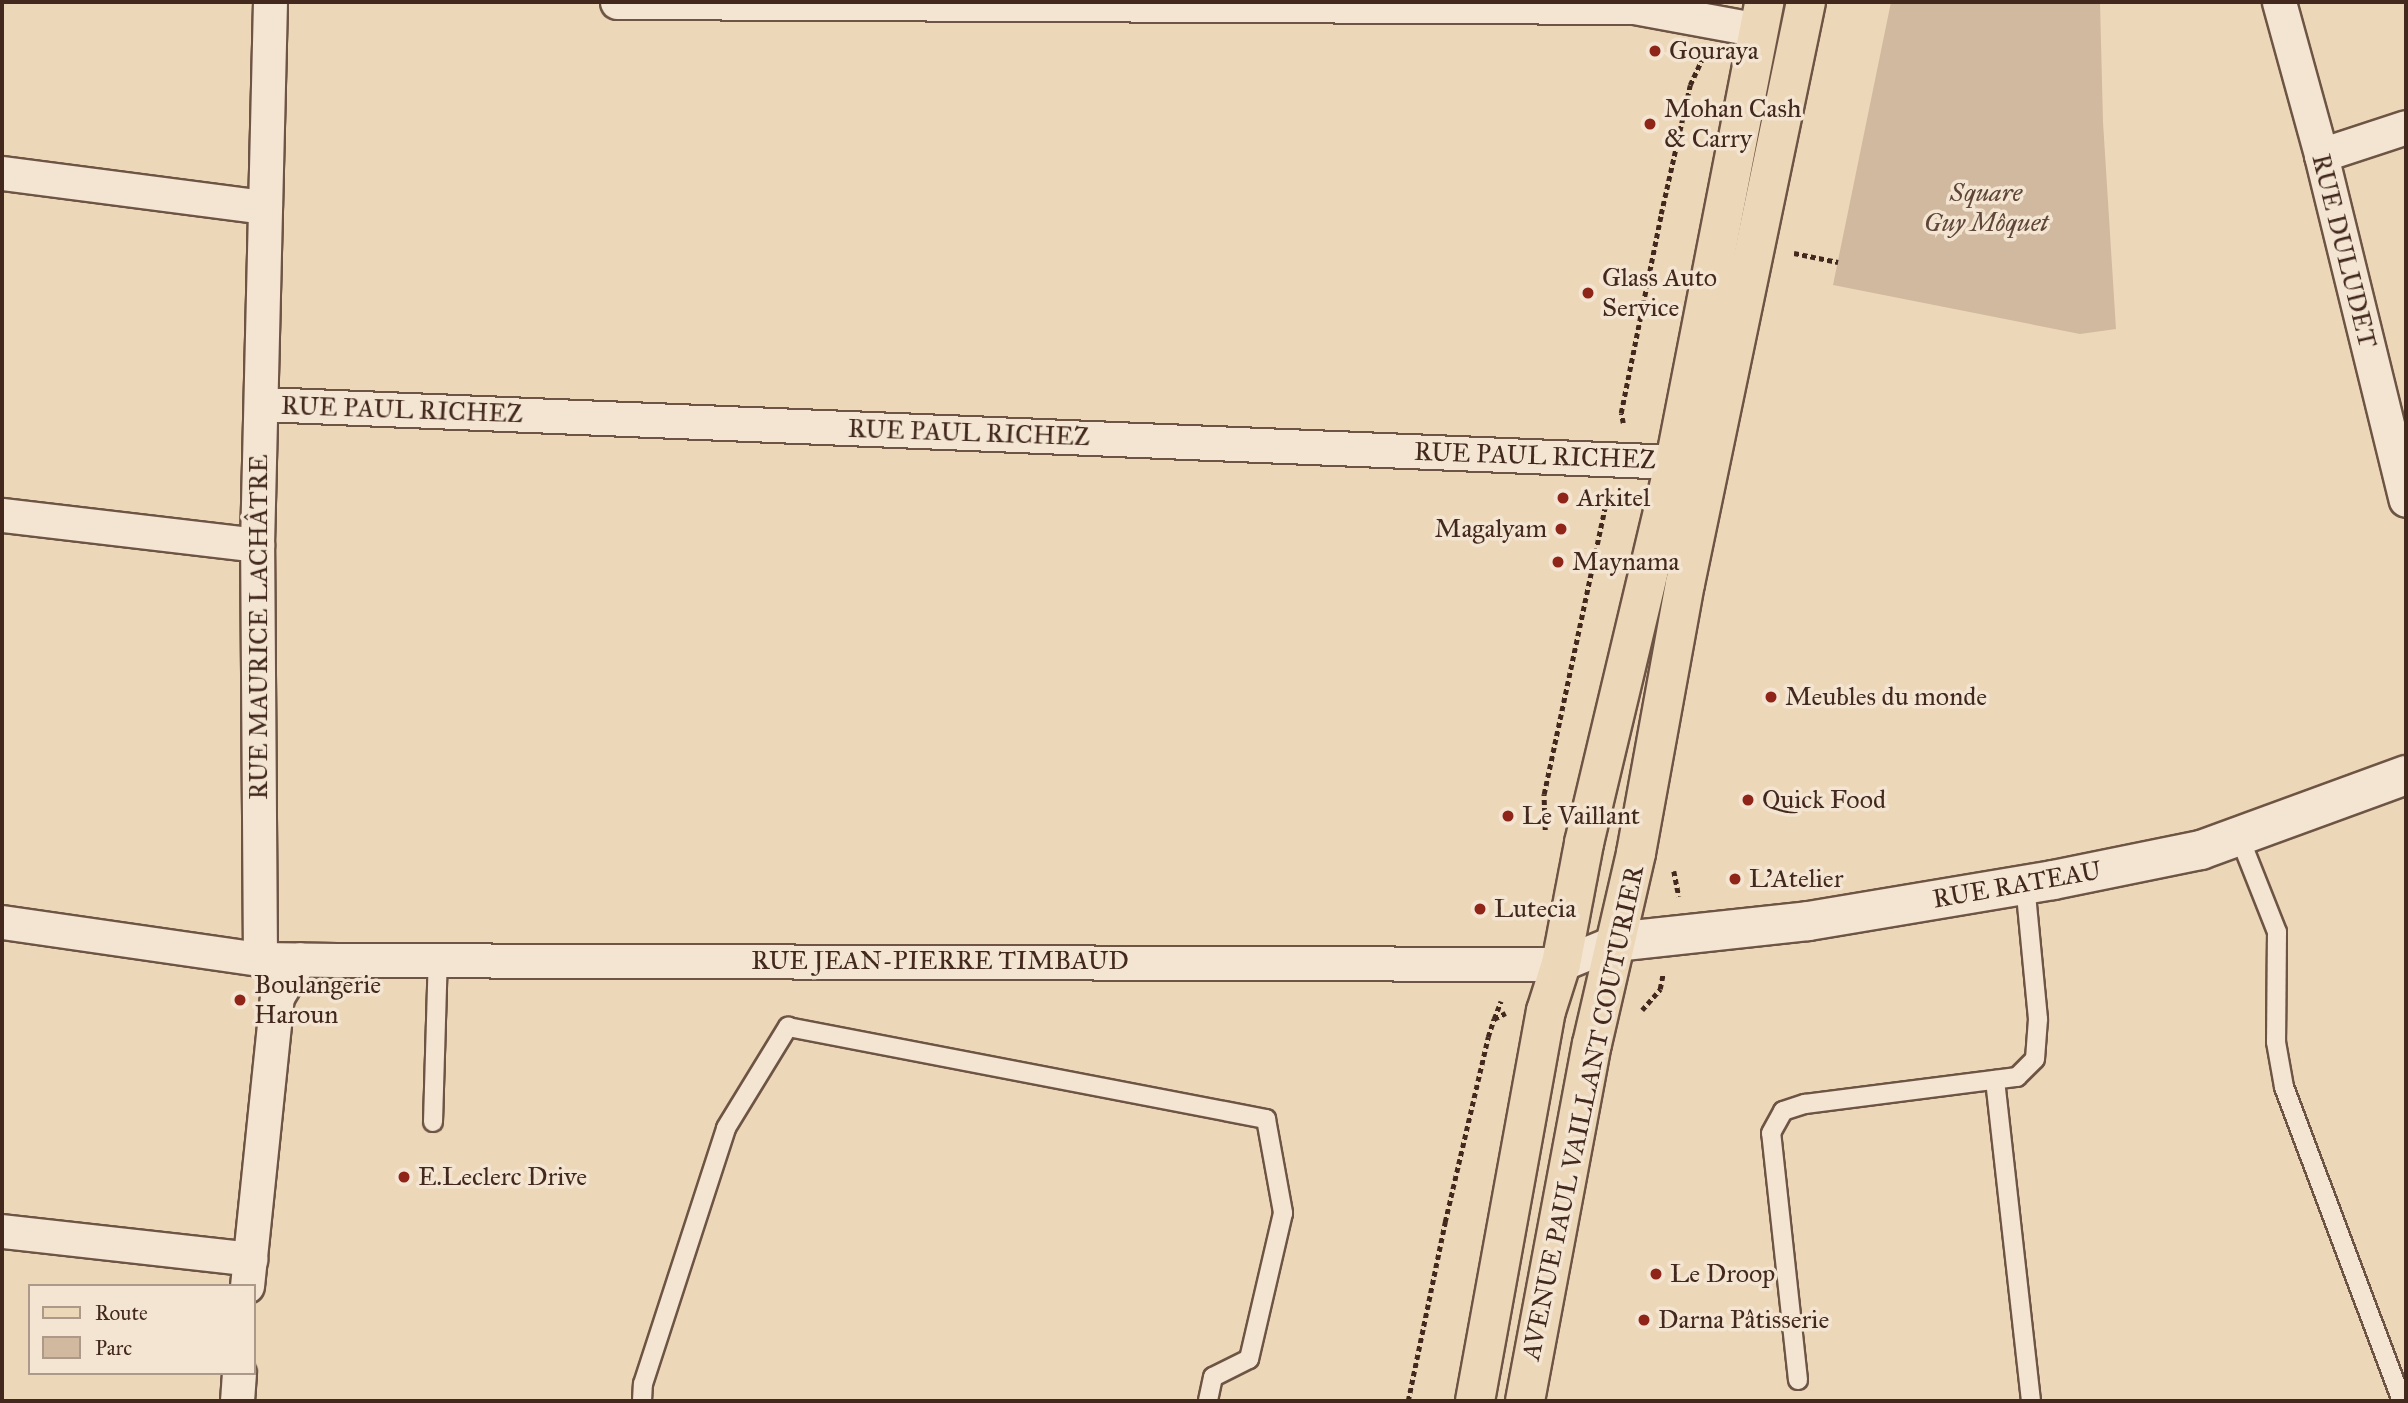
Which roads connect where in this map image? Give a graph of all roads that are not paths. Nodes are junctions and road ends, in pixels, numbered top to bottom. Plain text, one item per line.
1 (270, 2) edge
2 (617, 2) edge
3 (1806, 2) edge
4 (2279, 2) edge
5 (1762, 16) edge
6 (2406, 127) edge
7 (2321, 155) junction
8 (2, 173) edge
9 (265, 206) junction
10 (262, 404) junction
11 (1675, 462) junction
12 (2406, 500) edge
13 (2, 515) edge
14 (257, 545) junction
15 (2406, 775) edge
16 (2239, 836) junction
17 (2025, 885) junction
18 (2, 922) edge
19 (1615, 942) junction
20 (260, 958) junction
21 (438, 958) junction
22 (300, 959) junction
23 (1561, 964) junction
24 (1995, 1080) junction
25 (433, 1122) dead end
26 (2, 1231) edge
27 (248, 1272) edge
28 (239, 1375) edge
29 (1798, 1380) dead end
30 (237, 1401) edge
31 (642, 1401) edge
32 (1208, 1401) edge
33 (1475, 1401) edge
34 (1525, 1401) edge
35 (2031, 1401) edge
36 (2402, 1401) edge

1 - 9 street, RUE MAURICE LACHÂTRE
2 - 5 street
3 - 19 main road, AVENUE PAUL VAILLANT COUTURIER
4 - 7 street, RUE DULUDET
5 - 11 main road, AVENUE PAUL VAILLANT COUTURIER
6 - 7 street
7 - 12 street, RUE DULUDET
8 - 9 street
9 - 10 street, RUE MAURICE LACHÂTRE
10 - 11 street, RUE PAUL RICHEZ
10 - 14 street, RUE MAURICE LACHÂTRE
11 - 23 main road, AVENUE PAUL VAILLANT COUTURIER
13 - 14 street
14 - 20 street, RUE MAURICE LACHÂTRE
15 - 16 street, RUE RATEAU
16 - 17 street, RUE RATEAU
16 - 36 lane
17 - 19 street, RUE RATEAU
17 - 24 lane
18 - 20 street, RUE JEAN-PIERRE TIMBAUD
19 - 23 street, RUE JEAN-PIERRE TIMBAUD
19 - 34 main road, AVENUE PAUL VAILLANT COUTURIER
20 - 22 street, RUE JEAN-PIERRE TIMBAUD
21 - 22 street, RUE JEAN-PIERRE TIMBAUD
21 - 23 street, RUE JEAN-PIERRE TIMBAUD
21 - 25 lane
22 - 27 street
23 - 33 main road, AVENUE PAUL VAILLANT COUTURIER
24 - 29 lane
24 - 35 lane
26 - 27 street
28 - 30 street
31 - 32 lane

